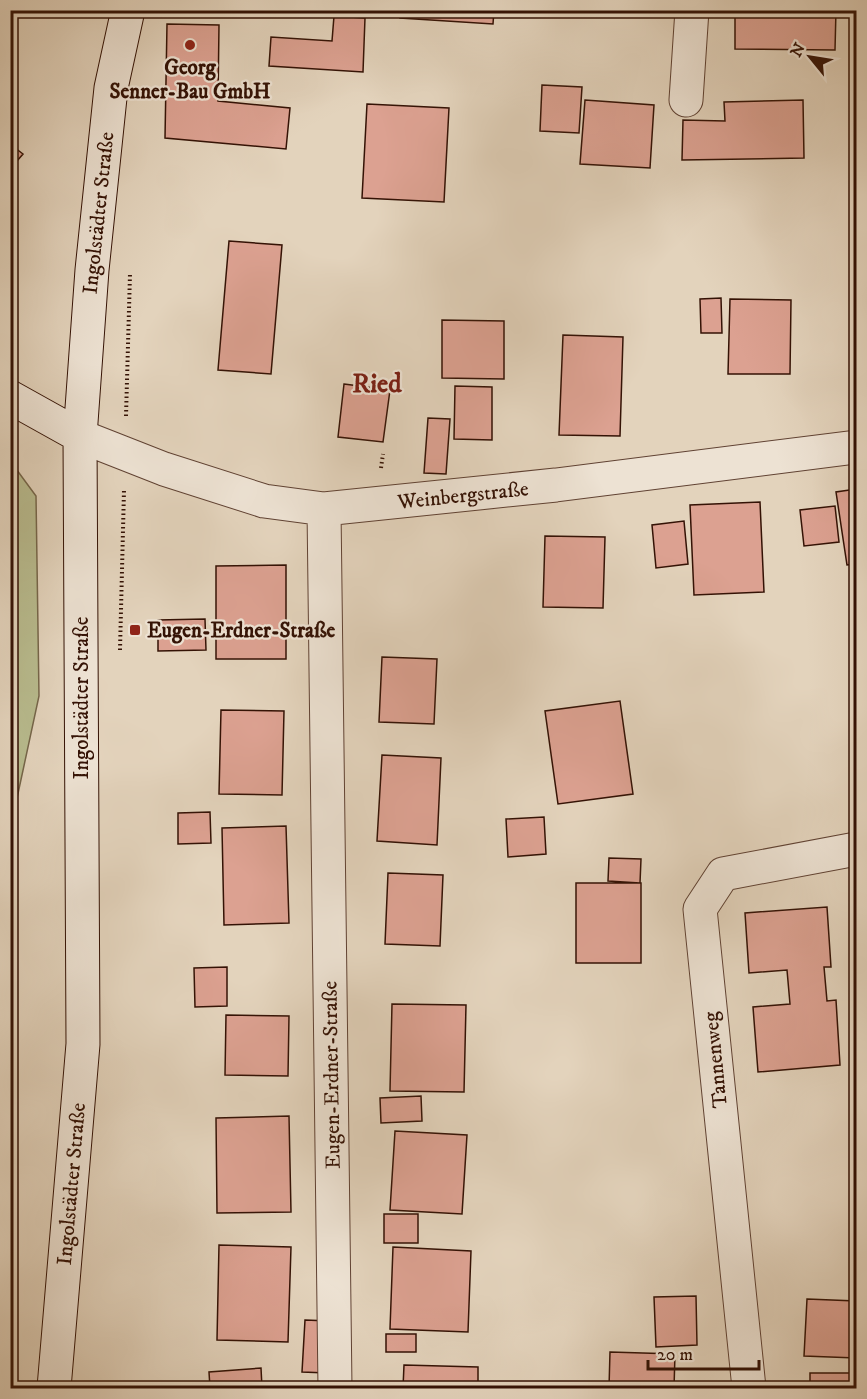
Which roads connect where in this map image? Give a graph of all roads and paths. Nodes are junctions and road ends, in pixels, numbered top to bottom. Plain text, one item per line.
1 (128, 10) edge
2 (692, 10) edge
3 (686, 100) dead end
4 (10, 397) edge
5 (80, 436) junction
6 (856, 447) edge
7 (324, 509) junction
8 (856, 849) edge
9 (54, 1389) edge
10 (335, 1389) edge
11 (749, 1389) edge

1 - 5 street, Ingolstädter Straße
2 - 3 street
4 - 5 street, Weinbergstraße
5 - 7 street, Weinbergstraße
5 - 9 street, Ingolstädter Straße
6 - 7 street, Weinbergstraße
7 - 10 street, Eugen-Erdner-Straße
8 - 11 street, Tannenweg

